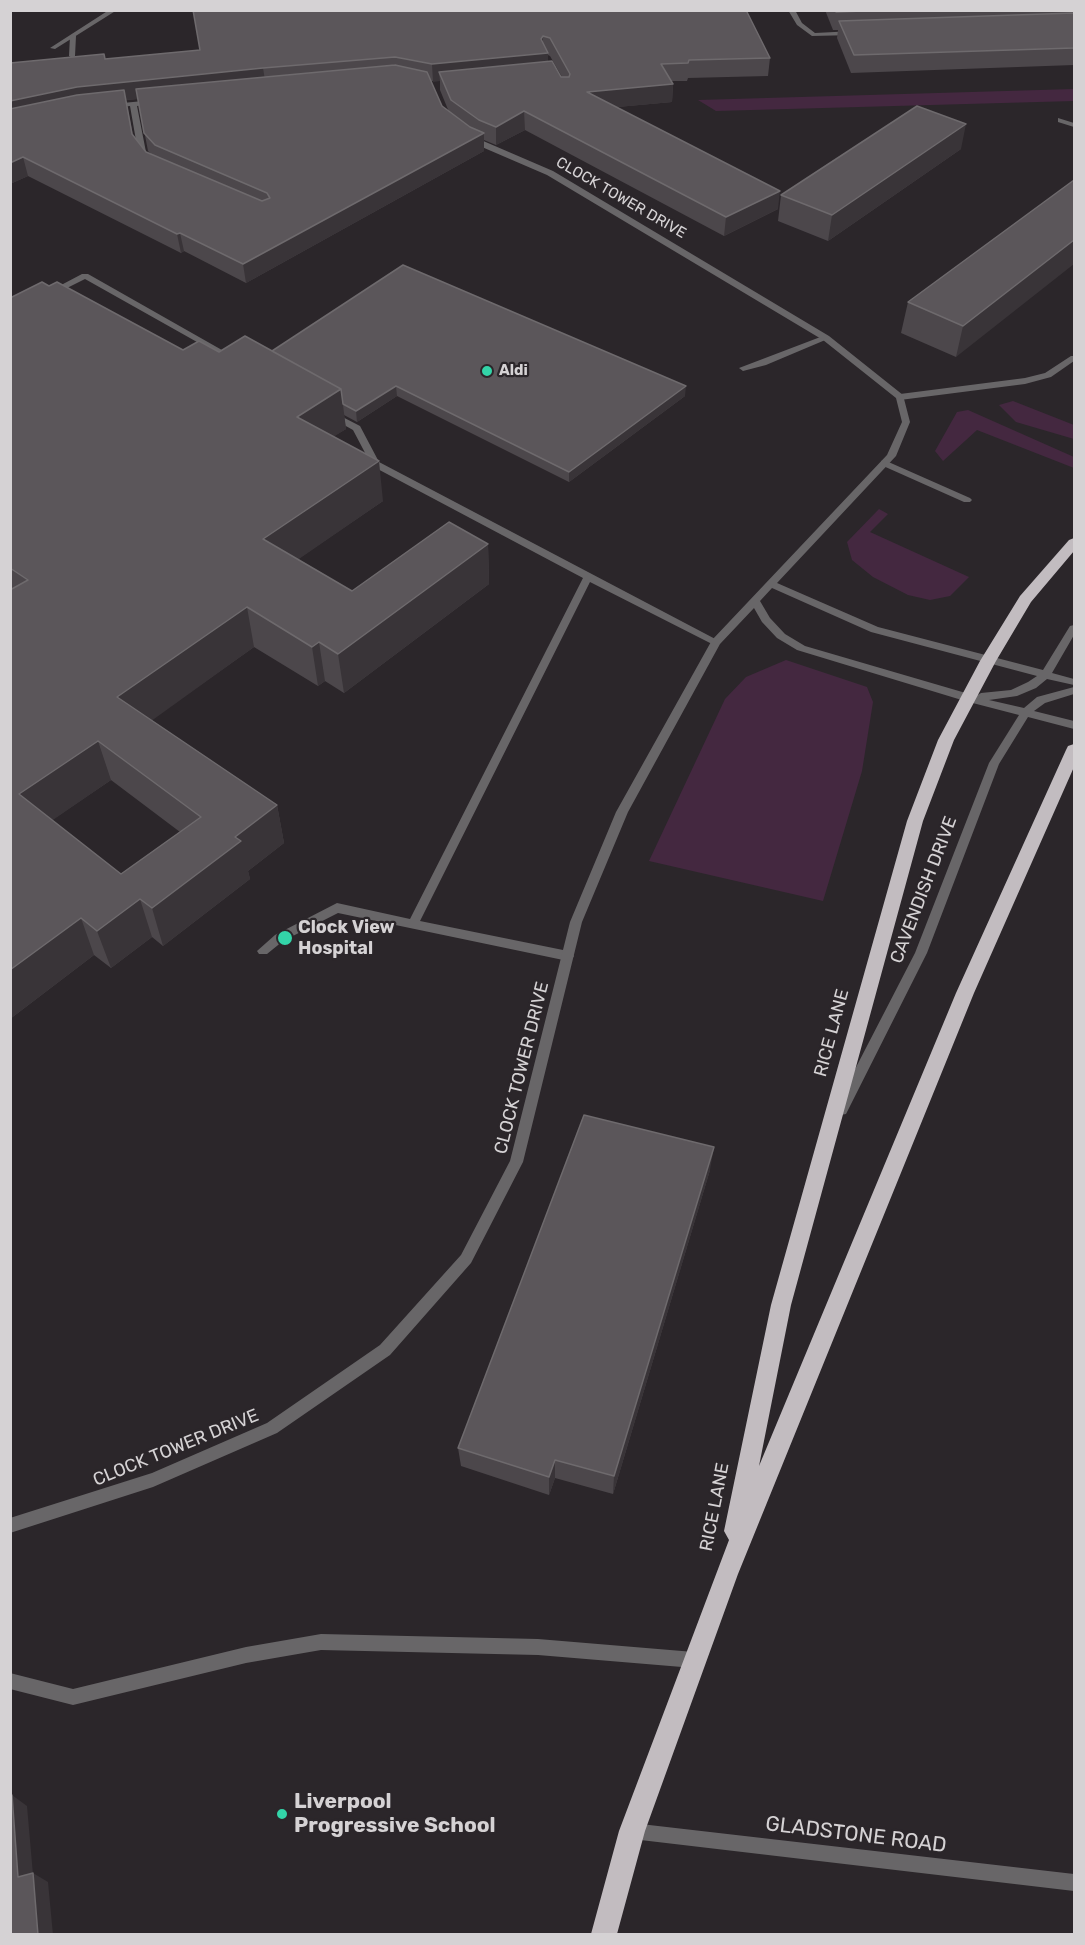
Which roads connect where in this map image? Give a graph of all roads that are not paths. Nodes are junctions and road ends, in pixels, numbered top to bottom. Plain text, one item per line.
1 (114, 10) edge
2 (791, 10) edge
3 (862, 33) edge
4 (73, 36) junction
5 (53, 48) dead end
6 (72, 56) edge
7 (166, 100) edge
8 (133, 104) junction
9 (102, 107) edge
10 (1061, 120) dead end
11 (1074, 125) edge
12 (466, 135) edge
13 (153, 167) edge
14 (42, 297) edge
15 (826, 338) junction
16 (1074, 358) edge
17 (242, 364) edge
18 (742, 368) dead end
19 (900, 397) junction
20 (326, 410) edge
21 (884, 463) junction
22 (967, 500) dead end
23 (1074, 543) edge
24 (588, 577) junction
25 (770, 584) junction
26 (755, 601) junction
27 (1074, 628) edge
28 (716, 642) junction
29 (988, 661) junction
30 (1045, 675) junction
31 (1074, 682) edge
32 (1074, 690) edge
33 (969, 698) junction
34 (1026, 712) junction
35 (1074, 725) edge
36 (1074, 750) edge
37 (413, 924) junction
38 (263, 951) dead end
39 (568, 956) junction
40 (831, 1130) junction
41 (10, 1526) edge
42 (726, 1574) junction
43 (694, 1660) junction
44 (10, 1681) edge
45 (632, 1831) junction
46 (1074, 1883) edge
47 (604, 1935) edge

1 - 4 street
2 - 3 street
4 - 5 street
4 - 6 street
7 - 8 street
8 - 9 street
8 - 13 street
10 - 11 street
12 - 15 street, CLOCK TOWER DRIVE
14 - 17 street
15 - 18 street
15 - 19 street, CLOCK TOWER DRIVE
16 - 19 street
19 - 21 street, CLOCK TOWER DRIVE
20 - 24 street
21 - 22 street
21 - 25 street, CLOCK TOWER DRIVE
23 - 29 highway, RICE LANE
24 - 28 street
24 - 37 street
25 - 26 street, CLOCK TOWER DRIVE
25 - 29 street
26 - 28 street, CLOCK TOWER DRIVE
26 - 33 street
27 - 30 street
28 - 39 street, CLOCK TOWER DRIVE
29 - 30 street
29 - 33 highway, RICE LANE
30 - 31 street
30 - 33 street
32 - 34 street, CAVENDISH DRIVE
33 - 34 street
33 - 40 highway, RICE LANE
34 - 35 street
34 - 40 street, CAVENDISH DRIVE
36 - 42 highway, RICE LANE
37 - 38 street
37 - 39 street
39 - 41 street, CLOCK TOWER DRIVE
40 - 42 highway, RICE LANE
42 - 43 highway, RICE LANE
43 - 44 street
43 - 45 highway, RICE LANE
45 - 46 street, GLADSTONE ROAD
45 - 47 highway, RICE LANE

